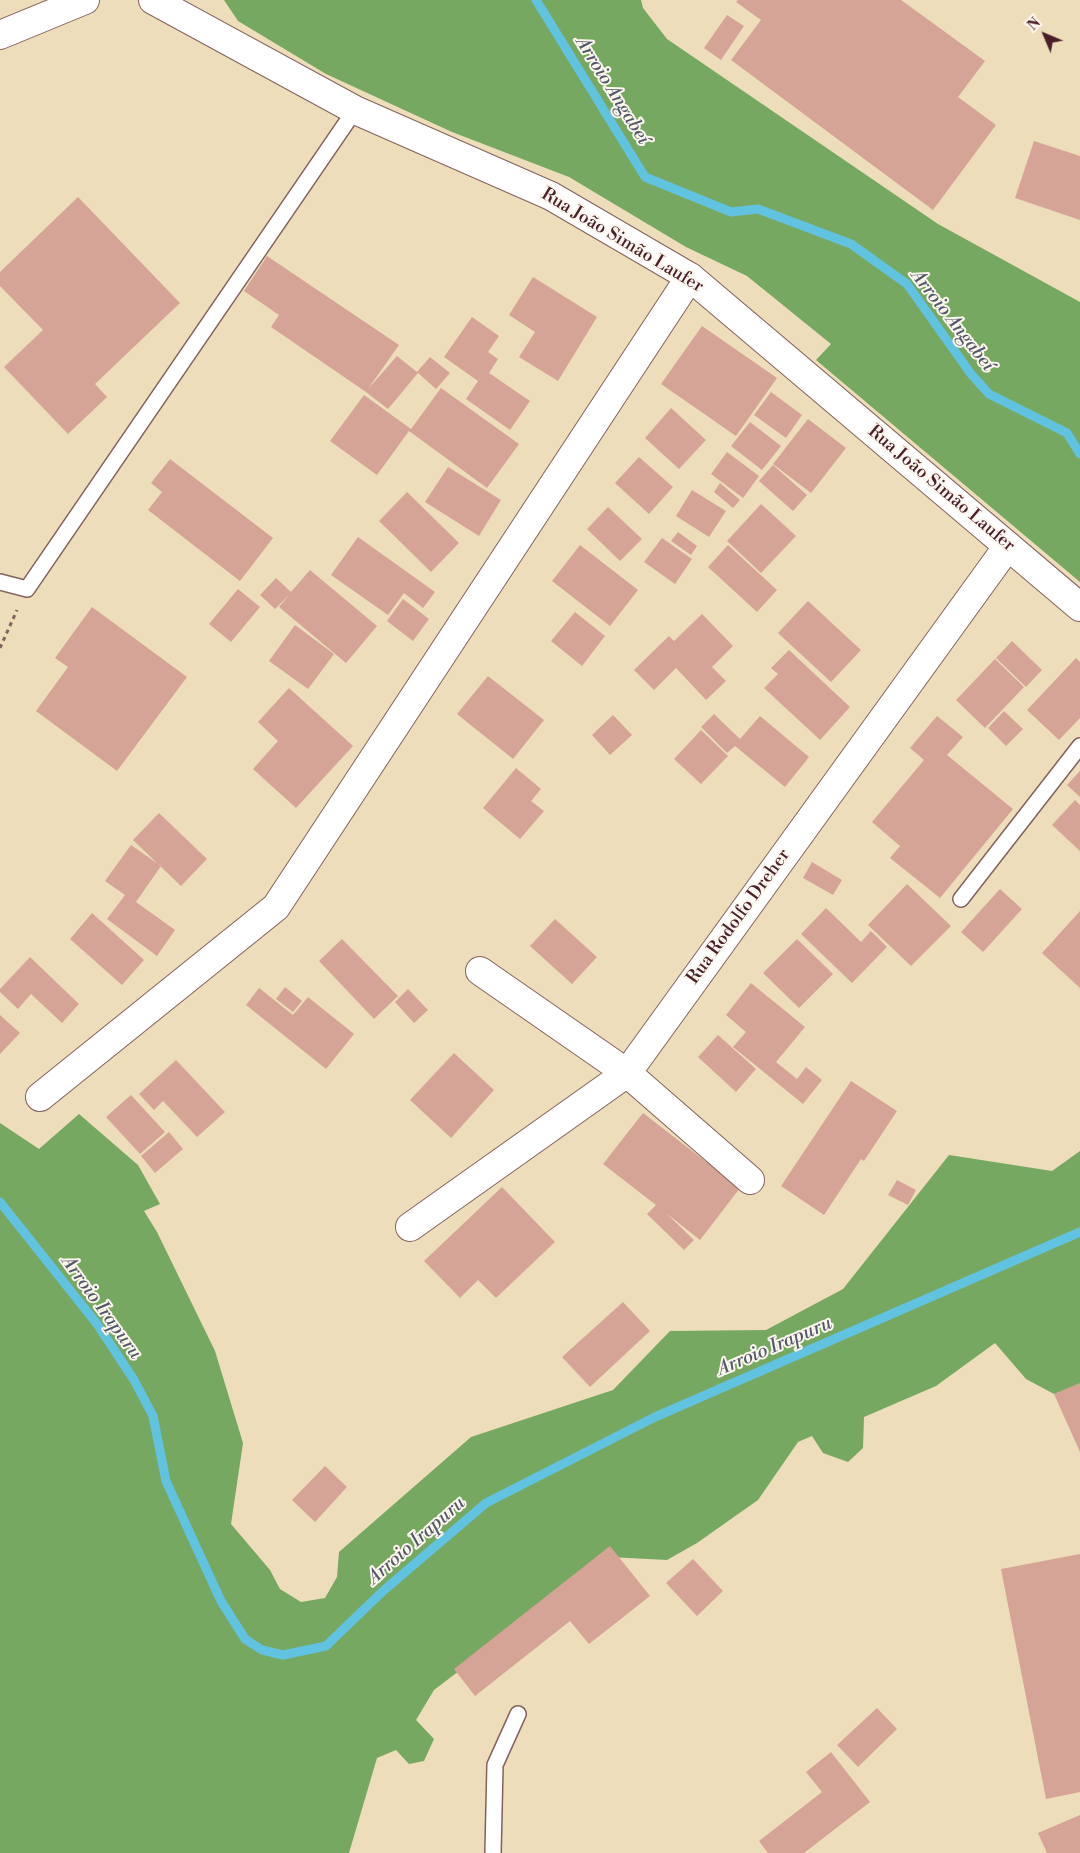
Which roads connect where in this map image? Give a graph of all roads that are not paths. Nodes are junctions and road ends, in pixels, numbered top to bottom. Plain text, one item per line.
1 (85, 0) edge
2 (153, 0) edge
3 (0, 35) edge
4 (355, 110) junction
5 (690, 277) junction
6 (1008, 546) junction
7 (0, 582) edge
8 (1080, 607) edge
9 (1080, 746) edge
10 (961, 899) dead end
11 (480, 971) dead end
12 (627, 1072) junction
13 (40, 1097) dead end
14 (750, 1180) dead end
15 (410, 1227) dead end
16 (518, 1714) dead end
17 (493, 1853) edge

1 - 3 street
2 - 4 street, Rua João Simão Laufer
4 - 5 street, Rua João Simão Laufer
4 - 7 lane
5 - 6 street, Rua João Simão Laufer
5 - 13 street
6 - 8 street, Rua João Simão Laufer
6 - 12 street, Rua Rodolfo Dreher
9 - 10 lane
11 - 12 street
12 - 14 street
12 - 15 street, Rua Rodolfo Dreher
16 - 17 lane

